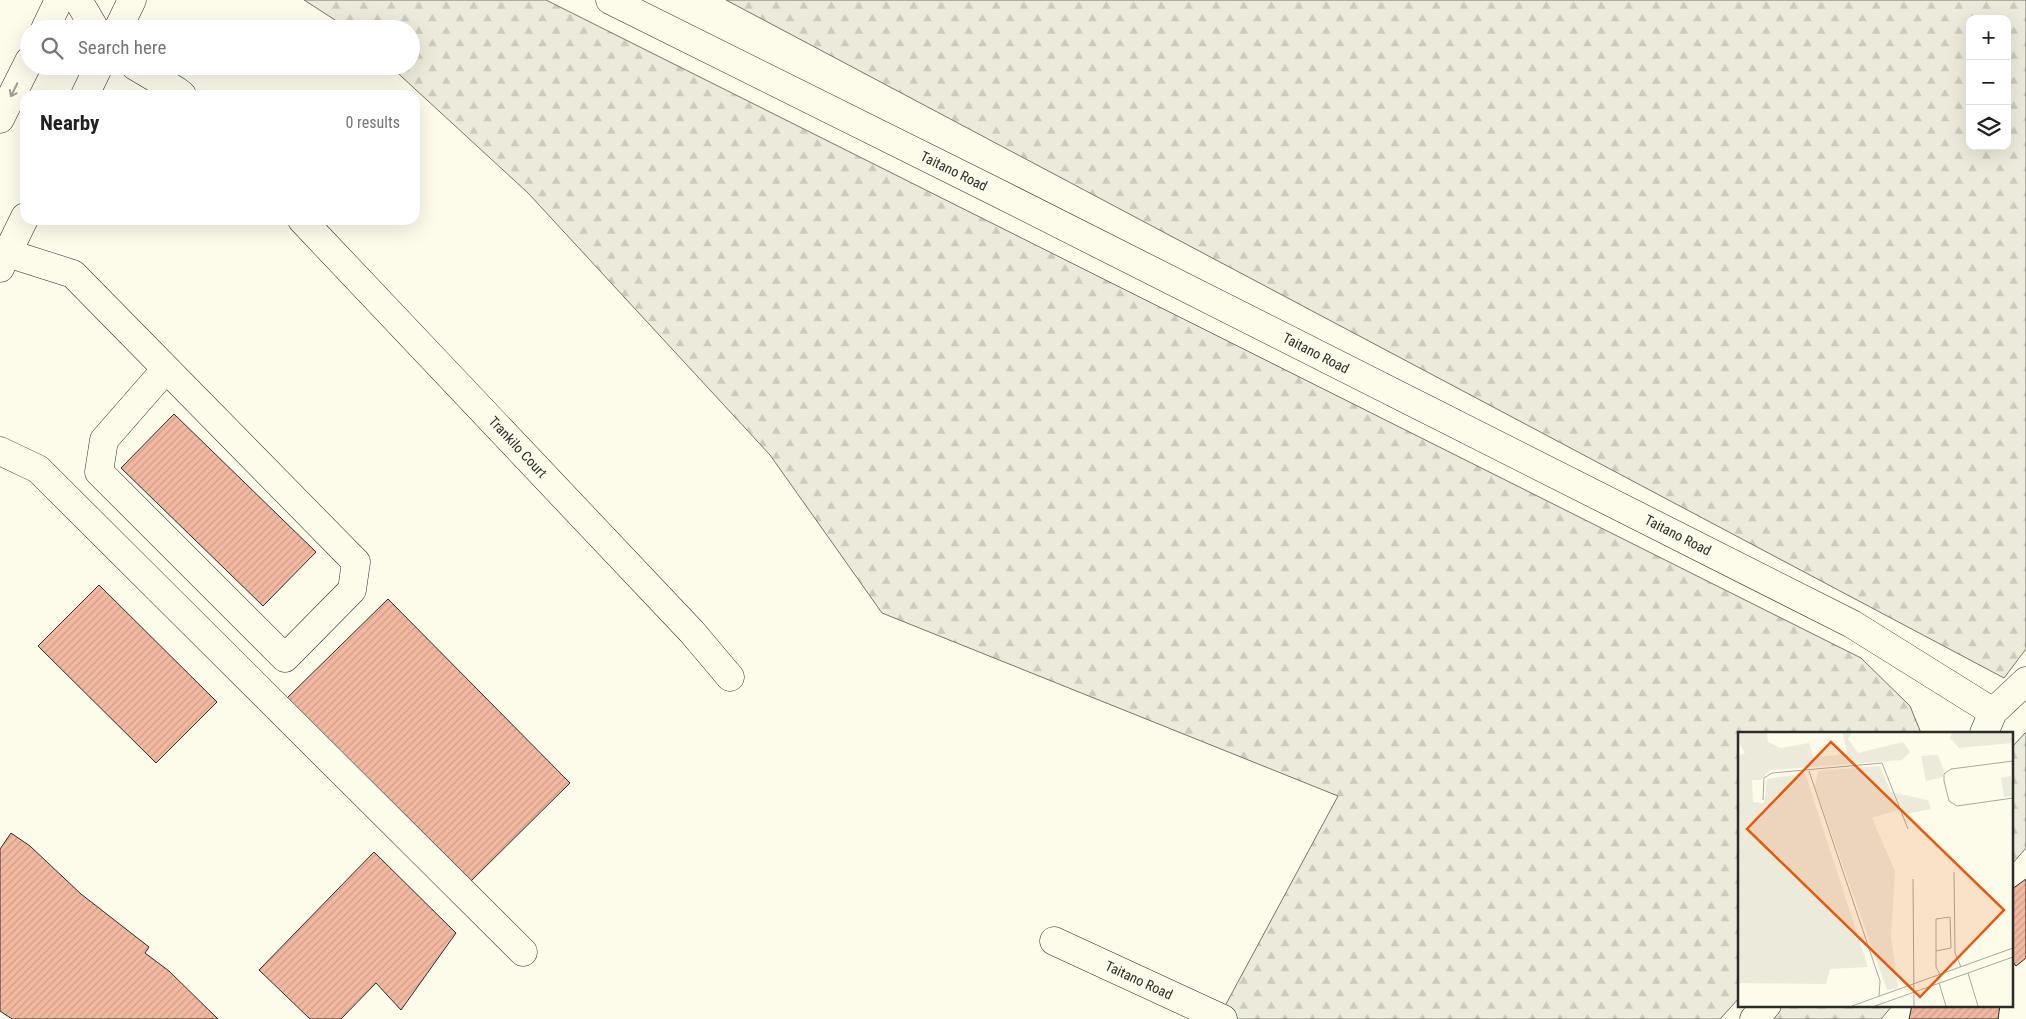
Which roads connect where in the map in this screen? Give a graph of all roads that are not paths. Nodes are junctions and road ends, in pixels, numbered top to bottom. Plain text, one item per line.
1 (59, 0) edge
2 (78, 0) edge
3 (132, 0) edge
4 (610, 0) edge
5 (49, 20) edge
6 (90, 20) edge
7 (122, 20) edge
8 (22, 75) edge
9 (95, 75) edge
10 (150, 75) edge
11 (87, 90) edge
12 (176, 90) edge
13 (0, 119) edge
14 (21, 225) edge
15 (307, 225) edge
16 (4, 260) edge
17 (166, 369) junction
18 (0, 451) edge
19 (730, 677) dead end
20 (2026, 681) edge
21 (1988, 723) edge
22 (1054, 941) dead end
23 (523, 952) dead end
24 (1766, 1006) edge
25 (1223, 1019) edge
26 (1754, 1019) edge

1 - 5 street
2 - 6 street
3 - 7 street
4 - 21 street, Taitano Road
8 -> 13 street
9 - 11 street
10 - 12 street
14 - 16 street
15 - 19 street, Trankilo Court
16 - 17 street
17 - 17 street
18 - 23 street
20 - 21 street
22 - 25 street, Taitano Road
24 - 26 street

